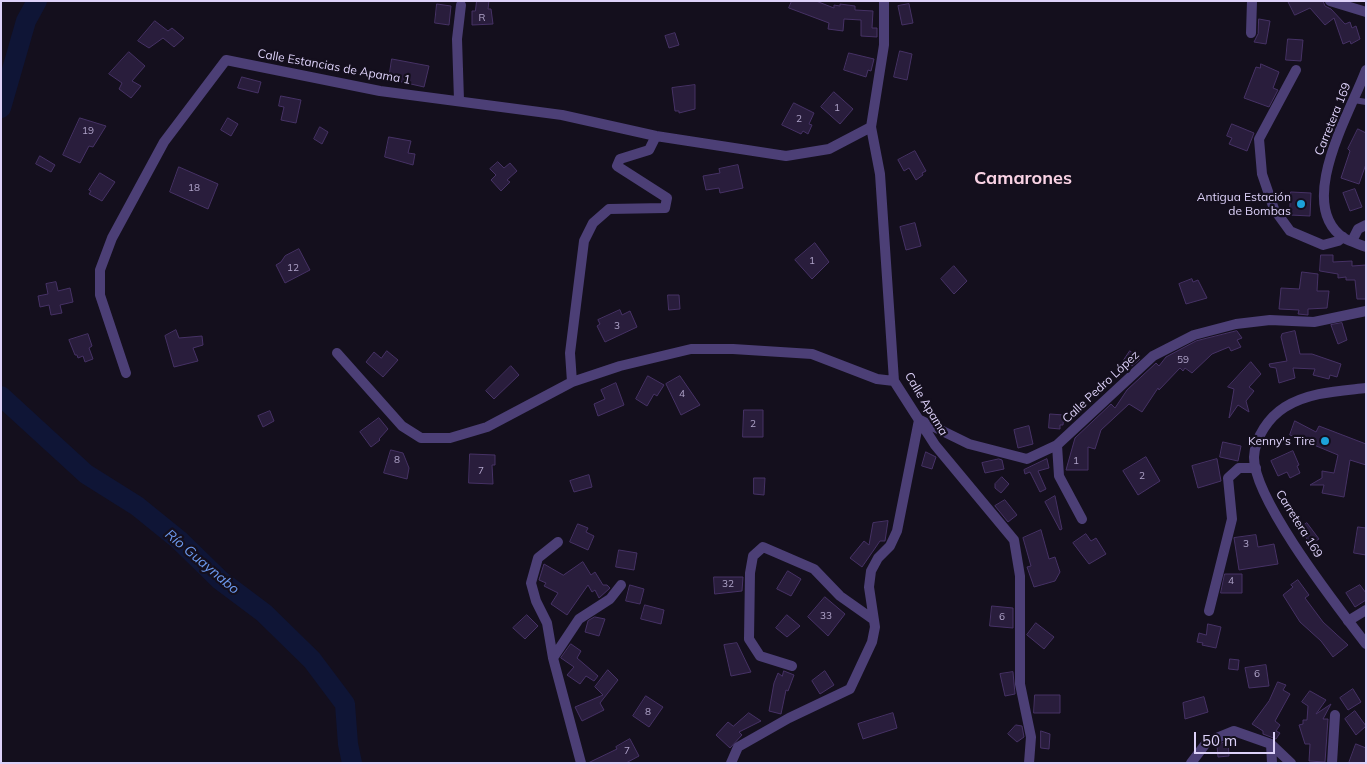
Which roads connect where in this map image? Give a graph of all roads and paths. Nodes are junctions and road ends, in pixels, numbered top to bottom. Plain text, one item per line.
1 (884, 1) edge
2 (1252, 1) edge
3 (1330, 1) edge
4 (461, 5) dead end
5 (1366, 12) edge
6 (1251, 34) dead end
7 (1296, 70) dead end
8 (1366, 70) edge
9 (458, 100) junction
10 (1354, 100) junction
11 (1366, 102) edge
12 (871, 127) junction
13 (656, 136) junction
14 (1366, 225) edge
15 (1348, 239) junction
16 (1366, 247) edge
17 (1366, 311) edge
18 (338, 352) dead end
19 (126, 373) dead end
20 (894, 380) junction
21 (572, 382) junction
22 (1366, 388) edge
23 (919, 420) junction
24 (1057, 445) junction
25 (1256, 468) junction
26 (1082, 519) dead end
27 (558, 542) dead end
28 (621, 585) dead end
29 (1366, 610) edge
30 (1209, 611) dead end
31 (874, 620) junction
32 (1348, 621) junction
33 (1366, 644) edge
34 (553, 658) junction
35 (792, 666) dead end
36 (1335, 715) dead end
37 (1271, 744) junction
38 (581, 763) edge
39 (731, 763) edge
40 (1029, 763) edge
41 (1191, 763) edge
42 (1272, 763) edge
43 (1291, 763) edge
44 (1332, 763) edge

1 - 12 street, Calle Apama
2 - 6 street
3 - 5 street
4 - 9 street
7 - 15 street
8 - 10 street, Carretera 169
9 - 13 street, Calle Estancias de Apama 1
9 - 19 street, Calle Estancias de Apama 1
10 - 11 lane
10 - 15 street, Carretera 169
12 - 13 street, Calle Estancias de Apama 1
12 - 20 street, Calle Apama
13 - 21 street
14 - 15 street
15 - 16 street, Carretera 169
17 - 24 street, Calle Pedro López
18 - 21 street
20 - 21 street
20 - 23 street, Calle Apama
22 - 25 street, Carretera 169
23 - 24 street, Calle Pedro López
23 - 31 street
23 - 40 street, Calle Apama
24 - 26 street
25 - 30 street
25 - 32 street, Carretera 169
27 - 34 street
28 - 34 street
29 - 32 street
31 - 35 street
31 - 39 street
32 - 33 street, Carretera 169
34 - 38 street
36 - 44 street
37 - 41 street
37 - 42 street
37 - 43 street

